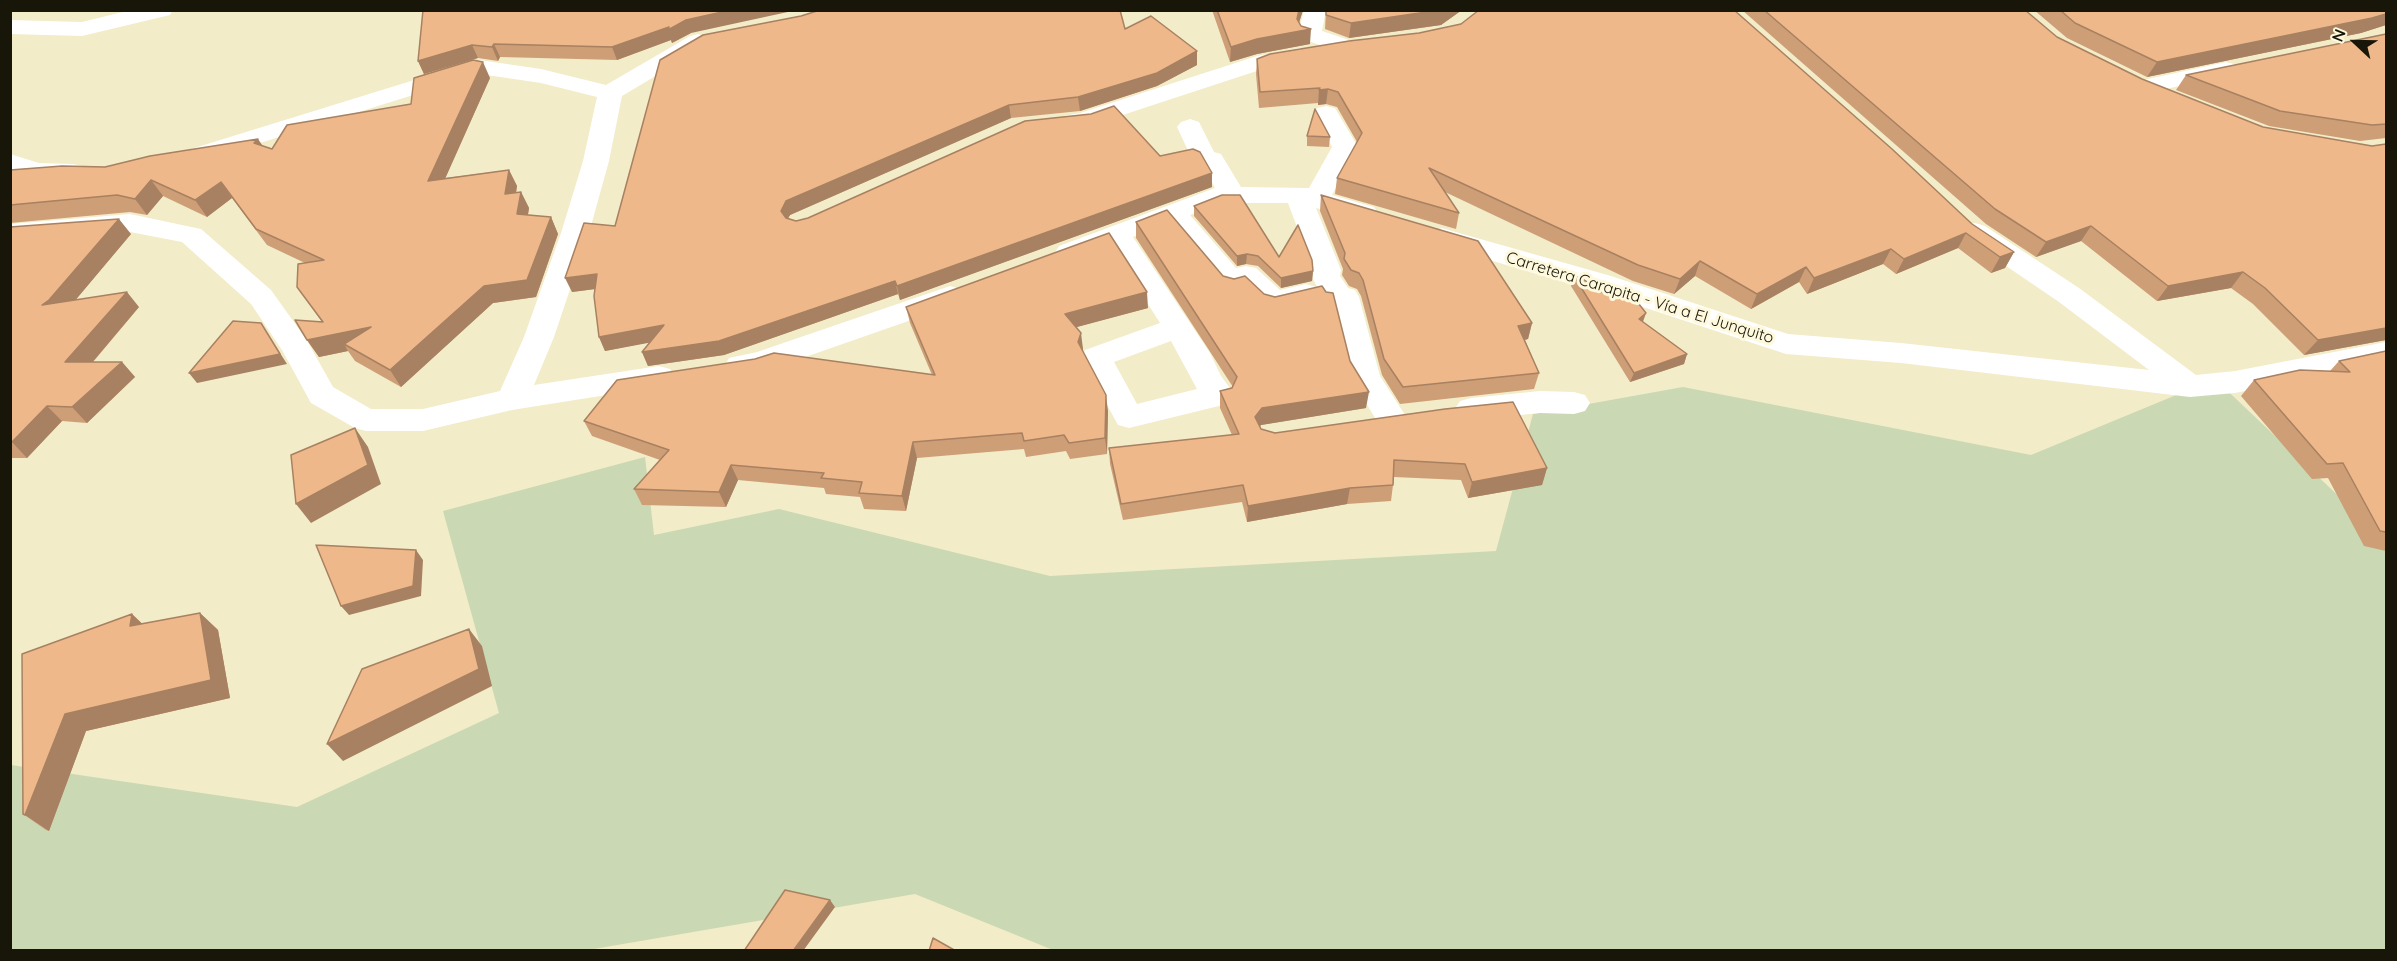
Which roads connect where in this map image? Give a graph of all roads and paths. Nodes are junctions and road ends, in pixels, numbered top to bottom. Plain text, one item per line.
1 (162, 10) edge
2 (1316, 10) edge
3 (10, 27) edge
4 (721, 36) edge
5 (1347, 46) junction
6 (1373, 46) edge
7 (2245, 66) edge
8 (610, 93) junction
9 (2179, 102) edge
10 (1326, 113) dead end
11 (1052, 122) edge
12 (1190, 127) dead end
13 (174, 160) edge
14 (10, 162) edge
15 (94, 173) edge
16 (1230, 194) junction
17 (1307, 197) junction
18 (1173, 212) junction
19 (1959, 217) edge
20 (1385, 220) edge
21 (1418, 230) edge
22 (10, 233) edge
23 (1117, 234) junction
24 (1039, 264) edge
25 (972, 288) edge
26 (1334, 288) junction
27 (1178, 328) dead end
28 (2386, 352) edge
29 (717, 369) edge
30 (684, 373) edge
31 (2190, 386) junction
32 (512, 399) junction
33 (1574, 403) dead end

1 - 3 street
2 - 5 street
4 - 8 street
5 - 6 street
5 - 11 street
7 - 9 street
8 - 13 street
8 - 32 street
10 - 17 street
12 - 16 street
14 - 15 street
16 - 17 street
16 - 18 street
17 - 20 street
17 - 26 street
18 - 23 street
18 - 26 street
19 - 31 street
21 - 31 street, Carretera Carapita - Vía a El Junquito
22 - 32 street
23 - 24 street
23 - 27 street
25 - 29 street
26 - 33 street
28 - 31 street, Carretera Carapita - Vía a El Junquito
30 - 32 street

